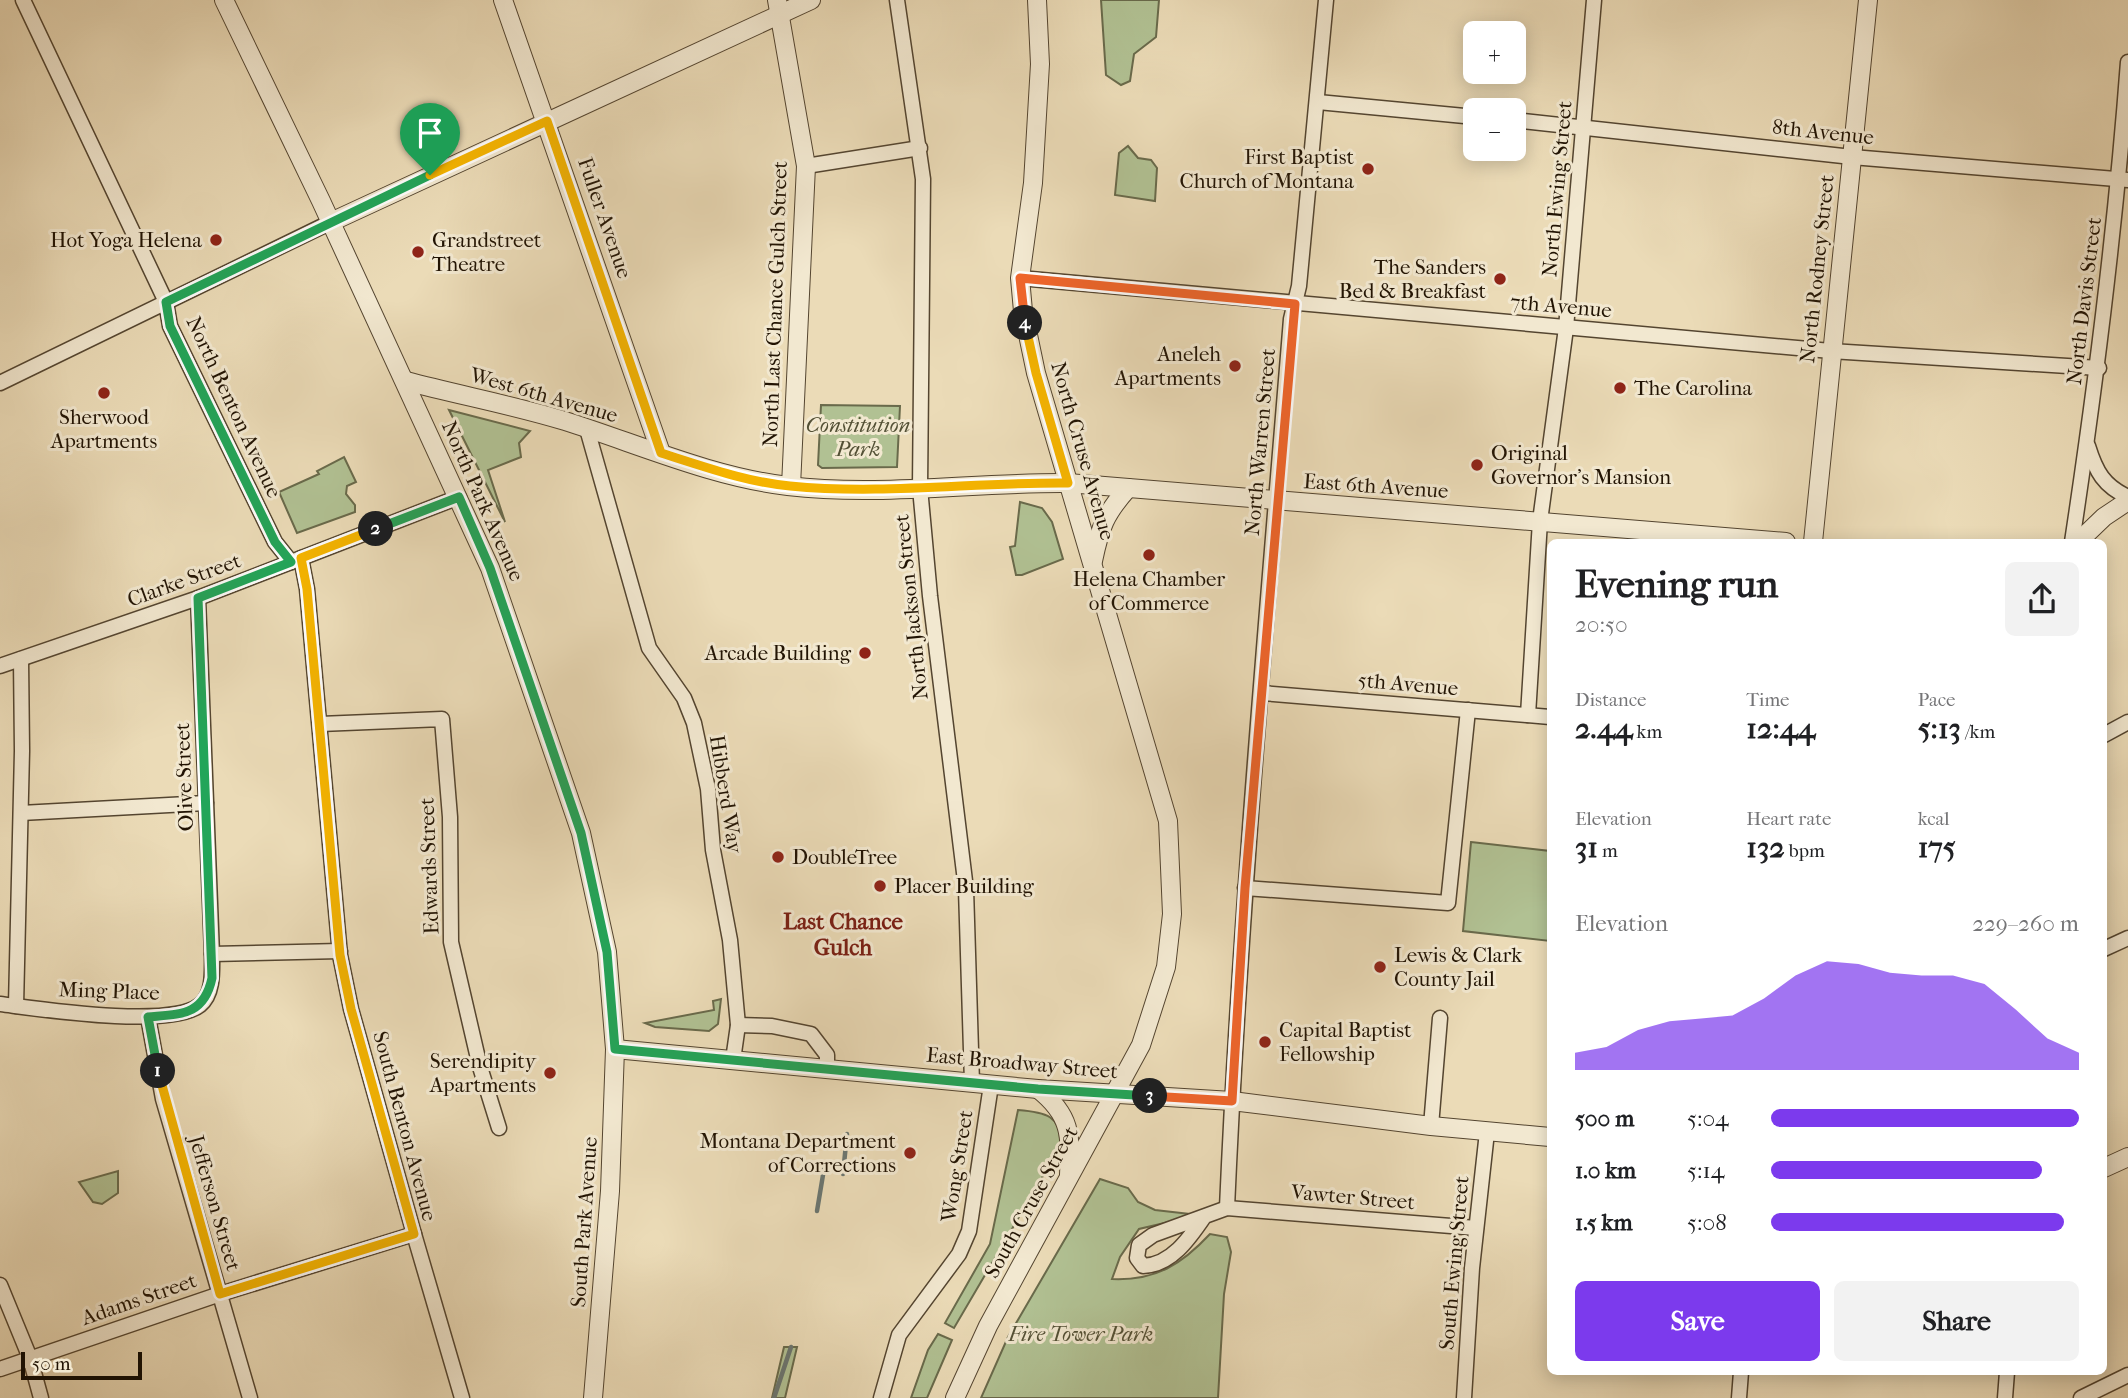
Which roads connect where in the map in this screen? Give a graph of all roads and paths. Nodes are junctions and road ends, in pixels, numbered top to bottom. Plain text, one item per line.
1 (23, 0) edge
2 (224, 0) edge
3 (503, 0) edge
4 (811, 0) edge
5 (897, 0) edge
6 (1037, 0) edge
7 (1326, 0) edge
8 (1594, 0) edge
9 (1868, 0) edge
10 (779, 6) edge
11 (2128, 62) edge
12 (1318, 102) junction
13 (1463, 116) edge
14 (547, 121) junction
15 (1526, 121) edge
16 (1584, 127) junction
17 (920, 148) junction
18 (1852, 157) junction
19 (806, 166) junction
20 (2124, 180) edge
21 (331, 222) junction
22 (1020, 278) junction
23 (166, 302) junction
24 (1295, 304) junction
25 (1566, 328) junction
26 (1831, 351) junction
27 (2099, 368) junction
28 (406, 381) junction
29 (0, 383) edge
30 (587, 429) junction
31 (2087, 444) junction
32 (661, 453) junction
33 (1068, 483) junction
34 (791, 486) junction
35 (920, 488) junction
36 (1128, 488) junction
37 (459, 497) junction
38 (2128, 499) edge
39 (1277, 501) junction
40 (1541, 521) junction
41 (1751, 539) edge
42 (1814, 539) edge
43 (2072, 539) edge
44 (2081, 539) edge
45 (296, 560) junction
46 (1093, 565) junction
47 (198, 598) junction
48 (20, 659) junction
49 (0, 666) edge
50 (1262, 693) junction
51 (1468, 710) junction
52 (1528, 715) junction
53 (1547, 717) edge
54 (2128, 723) edge
55 (320, 724) junction
56 (2107, 734) edge
57 (206, 803) junction
58 (21, 813) junction
59 (1168, 821) joint
60 (331, 860) joint
61 (1245, 888) junction
62 (2128, 937) edge
63 (2107, 948) edge
64 (340, 951) junction
65 (212, 954) junction
66 (0, 1004) edge
67 (16, 1006) junction
68 (148, 1017) junction
69 (1440, 1018) dead end
70 (738, 1025) junction
71 (615, 1049) junction
72 (733, 1060) junction
73 (827, 1068) junction
74 (972, 1083) junction
75 (991, 1085) junction
76 (1038, 1089) junction
77 (1116, 1094) junction
78 (1232, 1101) junction
79 (1431, 1126) junction
80 (499, 1128) dead end
81 (1487, 1132) junction
82 (1547, 1137) edge
83 (2128, 1157) edge
84 (2107, 1167) edge
85 (1069, 1180) junction
86 (1227, 1208) junction
87 (1204, 1217) dead end
88 (1476, 1228) junction
89 (414, 1234) junction
90 (0, 1285) edge
91 (220, 1294) junction
92 (30, 1358) junction
93 (0, 1370) edge
94 (1741, 1375) edge
95 (2007, 1375) edge
96 (2128, 1375) edge
97 (41, 1398) edge
98 (250, 1398) edge
99 (462, 1398) edge
100 (593, 1398) edge
101 (881, 1398) edge
102 (955, 1398) edge
103 (1464, 1398) edge
104 (1739, 1398) edge
105 (2005, 1398) edge
106 (2081, 1398) edge

1 - 23 street, North Benton Avenue
2 - 21 street, North Park Avenue
3 - 14 street, Fuller Avenue
4 - 10 street
5 - 17 street, North Jackson Street
6 - 22 street, North Cruse Avenue
7 - 12 street, North Warren Street
8 - 16 street, North Ewing Street
9 - 18 street, North Rodney Street
10 - 14 street
10 - 19 street, North Last Chance Gulch Street
11 - 20 street, North Davis Street
12 - 13 street
12 - 24 street, North Warren Street
14 - 21 street
14 - 32 street, Fuller Avenue
15 - 16 street, 8th Avenue
16 - 18 street, 8th Avenue
16 - 25 street, North Ewing Street
17 - 19 street
17 - 35 street, North Jackson Street
18 - 20 street, 8th Avenue
18 - 26 street, North Rodney Street
19 - 34 street, North Last Chance Gulch Street
20 - 27 street, North Davis Street
21 - 23 street
21 - 28 street, North Park Avenue
22 - 24 street, 7th Avenue
22 - 33 street, North Cruse Avenue
23 - 29 street
23 - 45 street, North Benton Avenue
24 - 25 street, 7th Avenue
24 - 39 street, North Warren Street
25 - 26 street, 7th Avenue
25 - 40 street, North Ewing Street
26 - 27 street, 7th Avenue
26 - 42 street, North Rodney Street
27 - 31 street, North Davis Street
28 - 30 street, West 6th Avenue
28 - 37 street, North Park Avenue
30 - 32 street, West 6th Avenue
30 - 70 street, Hibberd Way
31 - 38 street
31 - 43 street, North Davis Street
32 - 34 street, West 6th Avenue
33 - 35 street, East 6th Avenue
33 - 36 street, East 6th Avenue
33 - 46 street, North Cruse Avenue
34 - 35 street, West 6th Avenue
35 - 74 street, North Jackson Street
36 - 39 street, East 6th Avenue
36 - 46 street
37 - 45 street, Clarke Street
37 - 71 street, North Park Avenue
38 - 44 street
39 - 40 street, East 6th Avenue
39 - 50 street, North Warren Street
40 - 41 street, East 6th Avenue
40 - 52 street, North Ewing Street
45 - 47 street, Clarke Street
45 - 55 street, North Benton Avenue
46 - 59 street, North Cruse Avenue
47 - 48 street, Clarke Street
47 - 57 street, Olive Street
48 - 49 street, Clarke Street
48 - 58 street
50 - 51 street, 5th Avenue
50 - 61 street, North Warren Street
51 - 52 street, 5th Avenue
51 - 61 street
52 - 53 street, 5th Avenue
54 - 56 street
55 - 60 street, North Benton Avenue
55 - 80 street, Edwards Street
57 - 58 street
57 - 65 street, Olive Street
58 - 67 street
59 - 77 street, South Cruse Street
60 - 64 street, South Benton Avenue
61 - 78 street, North Warren Street
62 - 63 street
64 - 65 street
64 - 89 street, South Benton Avenue
65 - 68 street, Ming Place
66 - 67 street, Ming Place
67 - 68 street, Ming Place
68 - 91 street, Jefferson Street
69 - 79 street
70 - 72 street, Hibberd Way
70 - 73 street
71 - 72 street, East Broadway Street
71 - 100 street, South Park Avenue
72 - 73 street, East Broadway Street
73 - 74 street, East Broadway Street
74 - 75 street, East Broadway Street
75 - 76 street, East Broadway Street
75 - 101 street, Wong Street
76 - 77 street, East Broadway Street
76 - 85 street
77 - 78 street, East Broadway Street
77 - 85 street, South Cruse Street
78 - 79 street, East Broadway Street
78 - 86 street, North Warren Street
79 - 81 street, East Broadway Street
81 - 82 street, East Broadway Street
81 - 88 street, South Ewing Street
83 - 84 street
85 - 102 street, South Cruse Street
86 - 87 street
86 - 88 street, Vawter Street
88 - 103 street, South Ewing Street
89 - 91 street, Adams Street
89 - 99 street, South Benton Avenue
90 - 92 street
91 - 92 street, Adams Street
91 - 98 street, Jefferson Street
92 - 93 street, Adams Street
92 - 97 street
94 - 104 street
95 - 105 street
96 - 106 street

